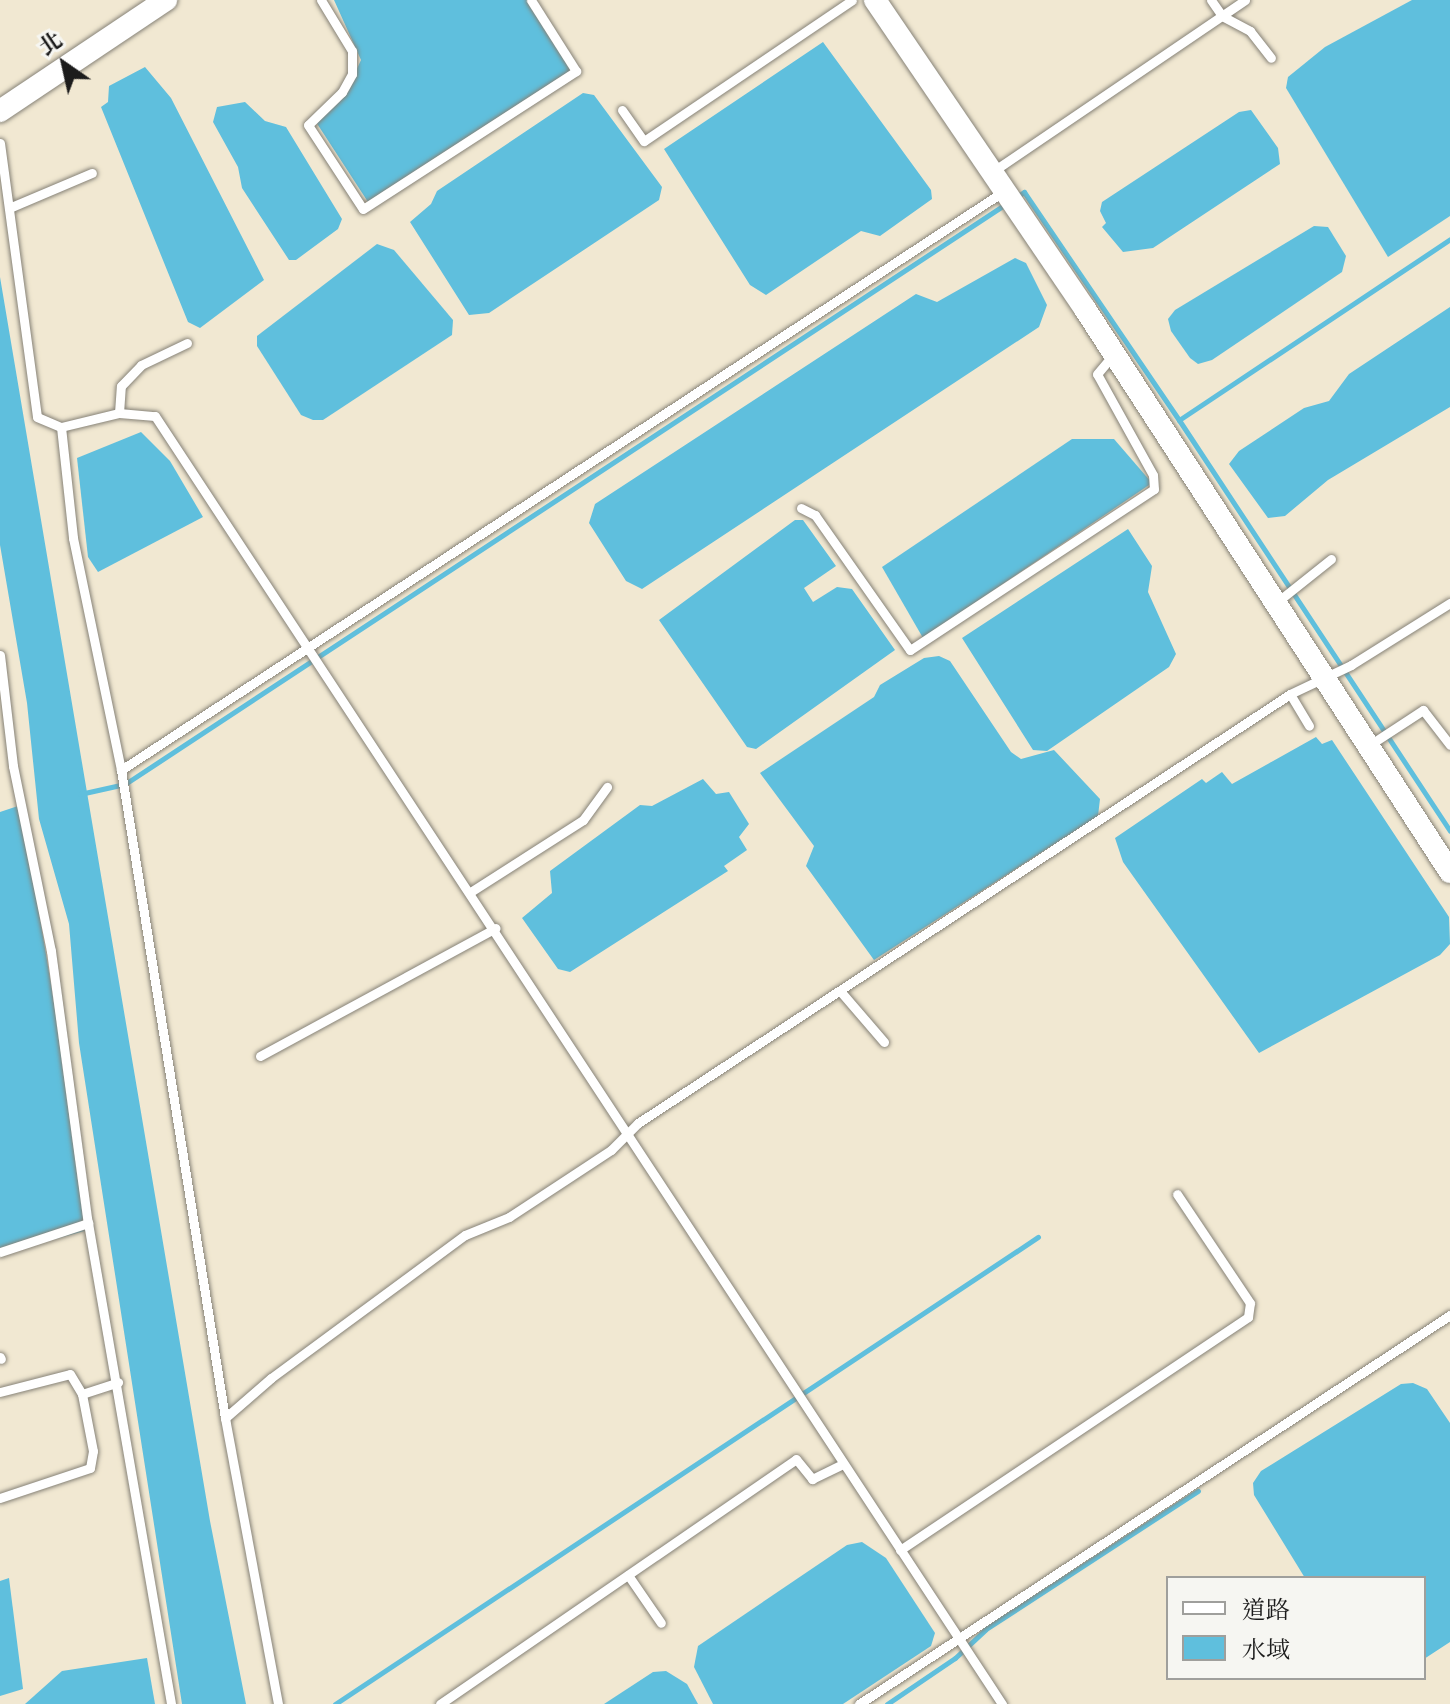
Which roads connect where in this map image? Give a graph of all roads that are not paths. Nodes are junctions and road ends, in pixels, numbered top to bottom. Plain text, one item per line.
1 (166, 0) edge
2 (321, 0) edge
3 (531, 0) edge
4 (852, 0) edge
5 (875, 0) edge
6 (1211, 0) edge
7 (1245, 0) edge
8 (1222, 16) junction
9 (1271, 58) dead end
10 (622, 110) dead end
11 (0, 111) edge
12 (0, 143) edge
13 (92, 173) dead end
14 (998, 182) junction
15 (9, 208) junction
16 (187, 343) dead end
17 (1114, 354) junction
18 (119, 413) junction
19 (61, 427) junction
20 (801, 508) dead end
21 (1331, 559) dead end
22 (1277, 602) junction
23 (1450, 603) edge
24 (310, 648) junction
25 (0, 655) edge
26 (1326, 676) junction
27 (1290, 694) junction
28 (1309, 726) dead end
29 (1450, 745) edge
30 (1367, 747) junction
31 (121, 770) junction
32 (607, 787) dead end
33 (1450, 872) edge
34 (472, 891) junction
35 (496, 928) junction
36 (841, 992) junction
37 (884, 1042) dead end
38 (260, 1056) dead end
39 (626, 1137) junction
40 (1177, 1194) dead end
41 (88, 1223) junction
42 (0, 1252) edge
43 (1450, 1315) edge
44 (118, 1382) junction
45 (0, 1392) edge
46 (82, 1394) junction
47 (225, 1418) junction
48 (843, 1464) junction
49 (0, 1498) edge
50 (900, 1550) junction
51 (628, 1575) junction
52 (661, 1623) dead end
53 (958, 1637) junction
54 (171, 1704) edge
55 (278, 1704) edge
56 (440, 1704) edge
57 (859, 1704) edge
58 (1002, 1704) edge

1 - 11 street
2 - 3 lane
4 - 10 lane
5 - 14 street
6 - 8 lane
7 - 8 lane
8 - 9 lane
8 - 14 lane
12 - 15 lane
13 - 15 lane
14 - 17 street
14 - 24 lane
15 - 19 lane
16 - 18 lane
17 - 20 lane
17 - 22 street
18 - 19 lane
18 - 24 lane
19 - 31 lane
21 - 22 lane
22 - 26 street
23 - 26 lane
24 - 31 lane
24 - 34 lane
25 - 41 lane
26 - 27 lane
26 - 30 street
27 - 28 lane
27 - 36 lane
29 - 30 lane
30 - 33 street
31 - 47 lane
32 - 34 lane
34 - 35 lane
35 - 38 lane
35 - 39 lane
36 - 37 lane
36 - 39 lane
39 - 47 lane
39 - 48 lane
40 - 50 lane
41 - 42 lane
41 - 44 lane
43 - 53 lane
44 - 46 lane
44 - 54 lane
45 - 46 lane
46 - 49 lane
47 - 55 lane
48 - 50 lane
48 - 51 lane
50 - 53 lane
51 - 52 lane
51 - 56 lane
53 - 57 lane
53 - 58 lane

